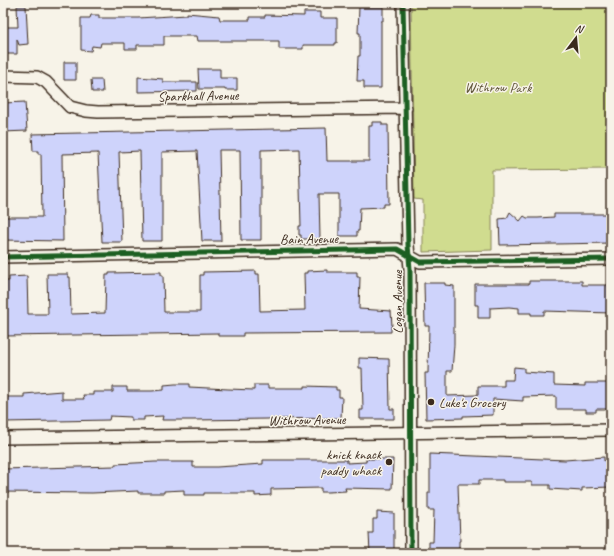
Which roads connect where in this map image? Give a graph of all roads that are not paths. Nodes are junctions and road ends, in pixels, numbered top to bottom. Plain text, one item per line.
1 (403, 3) edge
2 (3, 76) edge
3 (406, 108) junction
4 (408, 255) junction
5 (3, 257) edge
6 (611, 259) edge
7 (611, 430) edge
8 (412, 434) junction
9 (3, 438) edge
10 (411, 553) edge

1 - 3 street, Logan Avenue
2 - 3 street, Sparkhall Avenue
3 - 4 street, Logan Avenue
4 - 5 street, Bain Avenue
4 - 6 street, Bain Avenue
4 - 8 street, Logan Avenue
7 - 8 street, Withrow Avenue
8 - 9 street, Withrow Avenue
8 - 10 street, Logan Avenue

